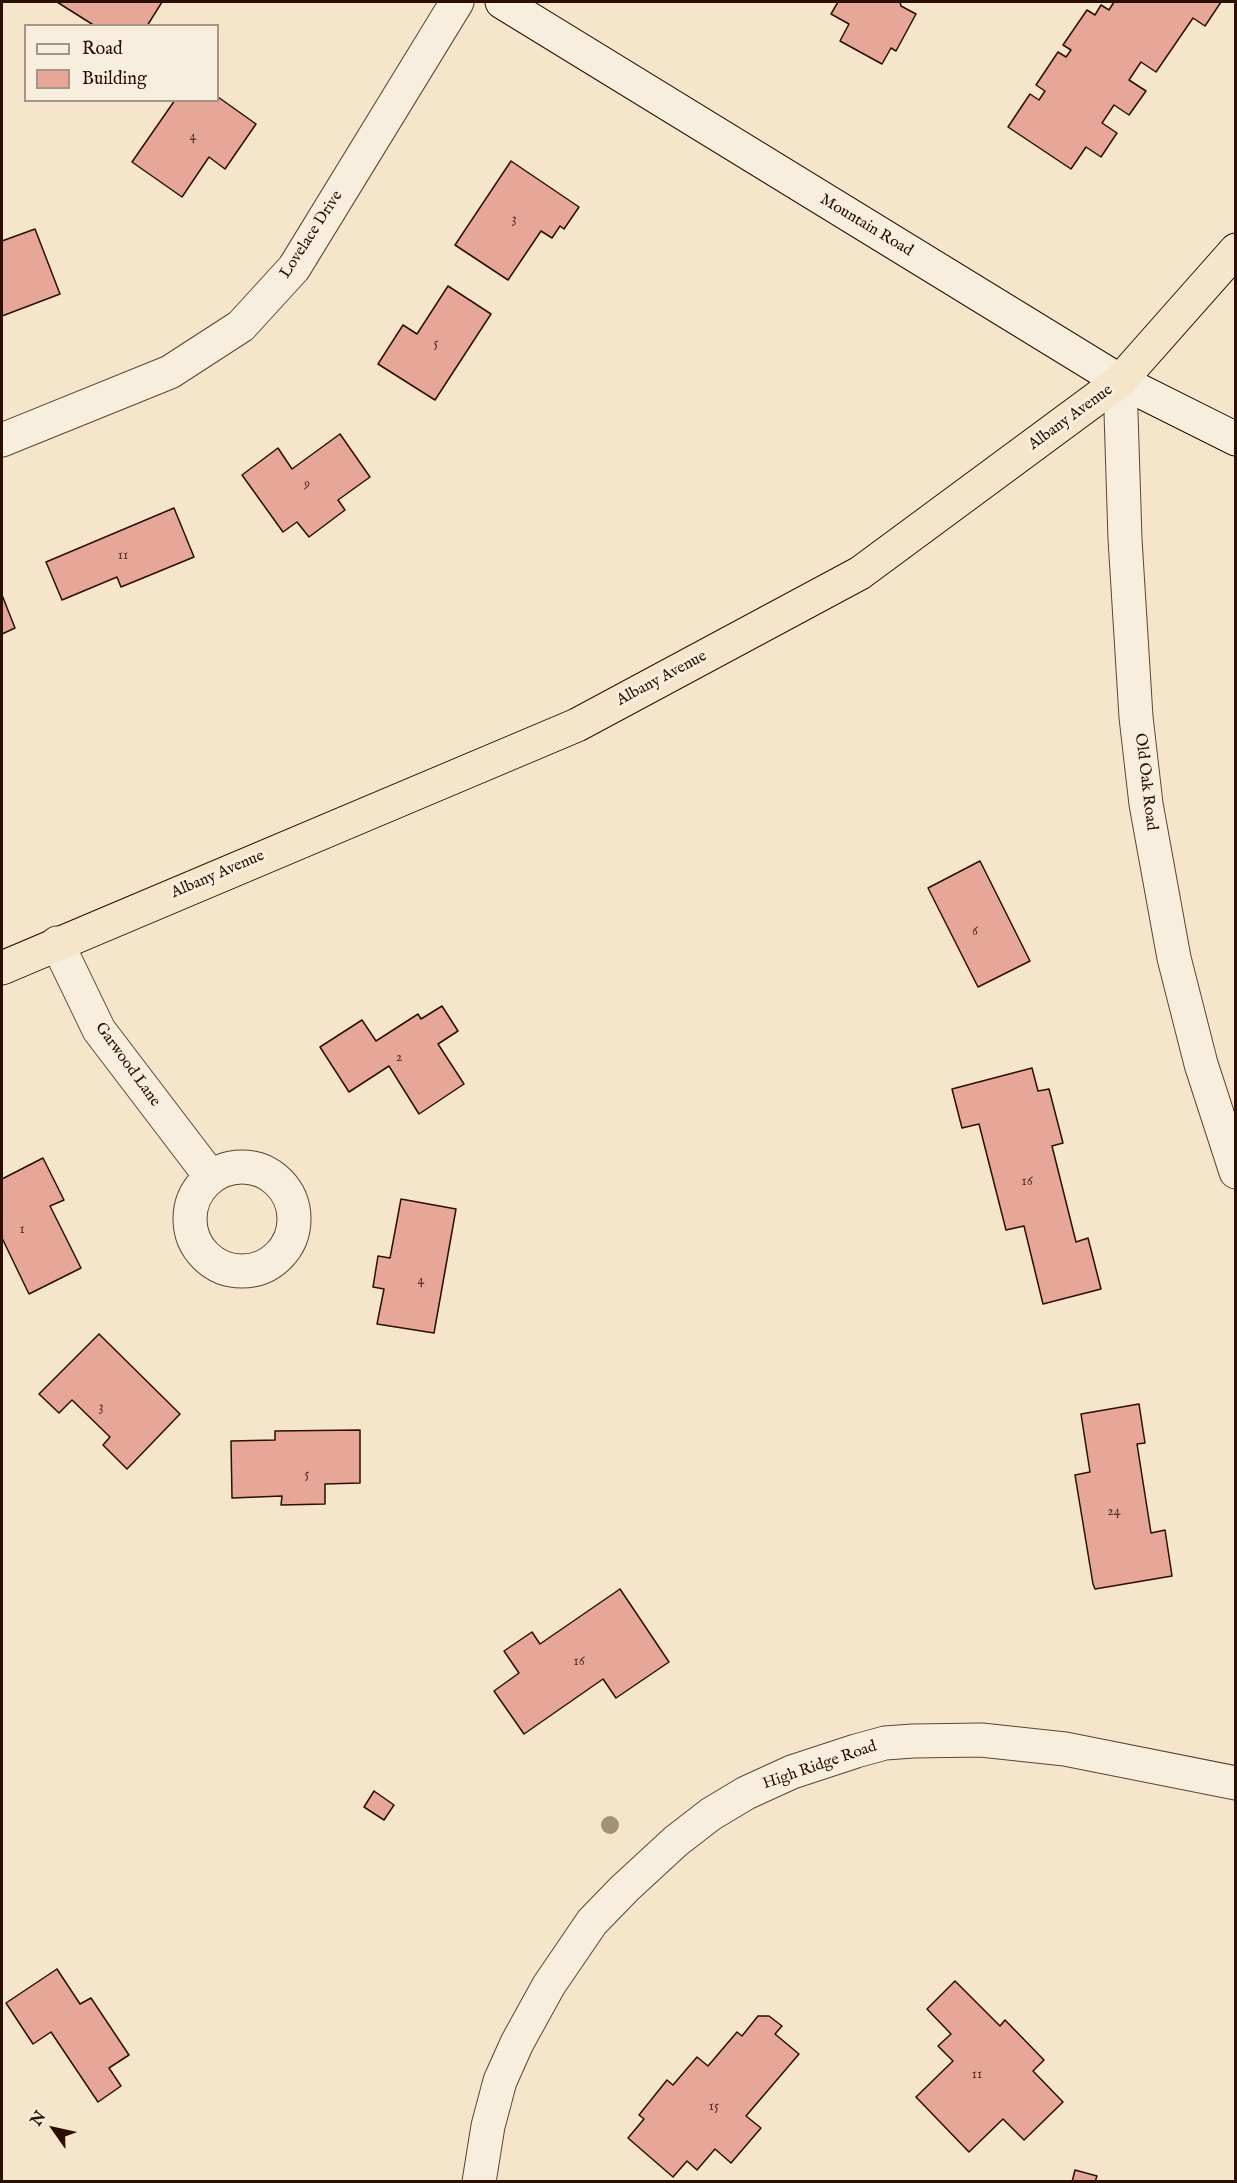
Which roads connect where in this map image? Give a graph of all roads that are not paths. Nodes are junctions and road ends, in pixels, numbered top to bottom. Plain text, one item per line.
1 (457, 2) edge
2 (502, 2) edge
3 (1236, 250) edge
4 (1120, 381) junction
5 (1236, 439) edge
6 (2, 440) edge
7 (57, 944) junction
8 (2, 968) edge
9 (1236, 1172) edge
10 (211, 1177) dead end
11 (1236, 1783) edge
12 (479, 2181) edge

1 - 6 street, Lovelace Drive
2 - 4 street, Mountain Road
3 - 4 highway, Albany Avenue
4 - 5 street, Mountain Road
4 - 7 highway, Albany Avenue
4 - 9 street, Old Oak Road
7 - 8 highway, Albany Avenue
7 - 10 street, Garwood Lane
11 - 12 street, High Ridge Road

